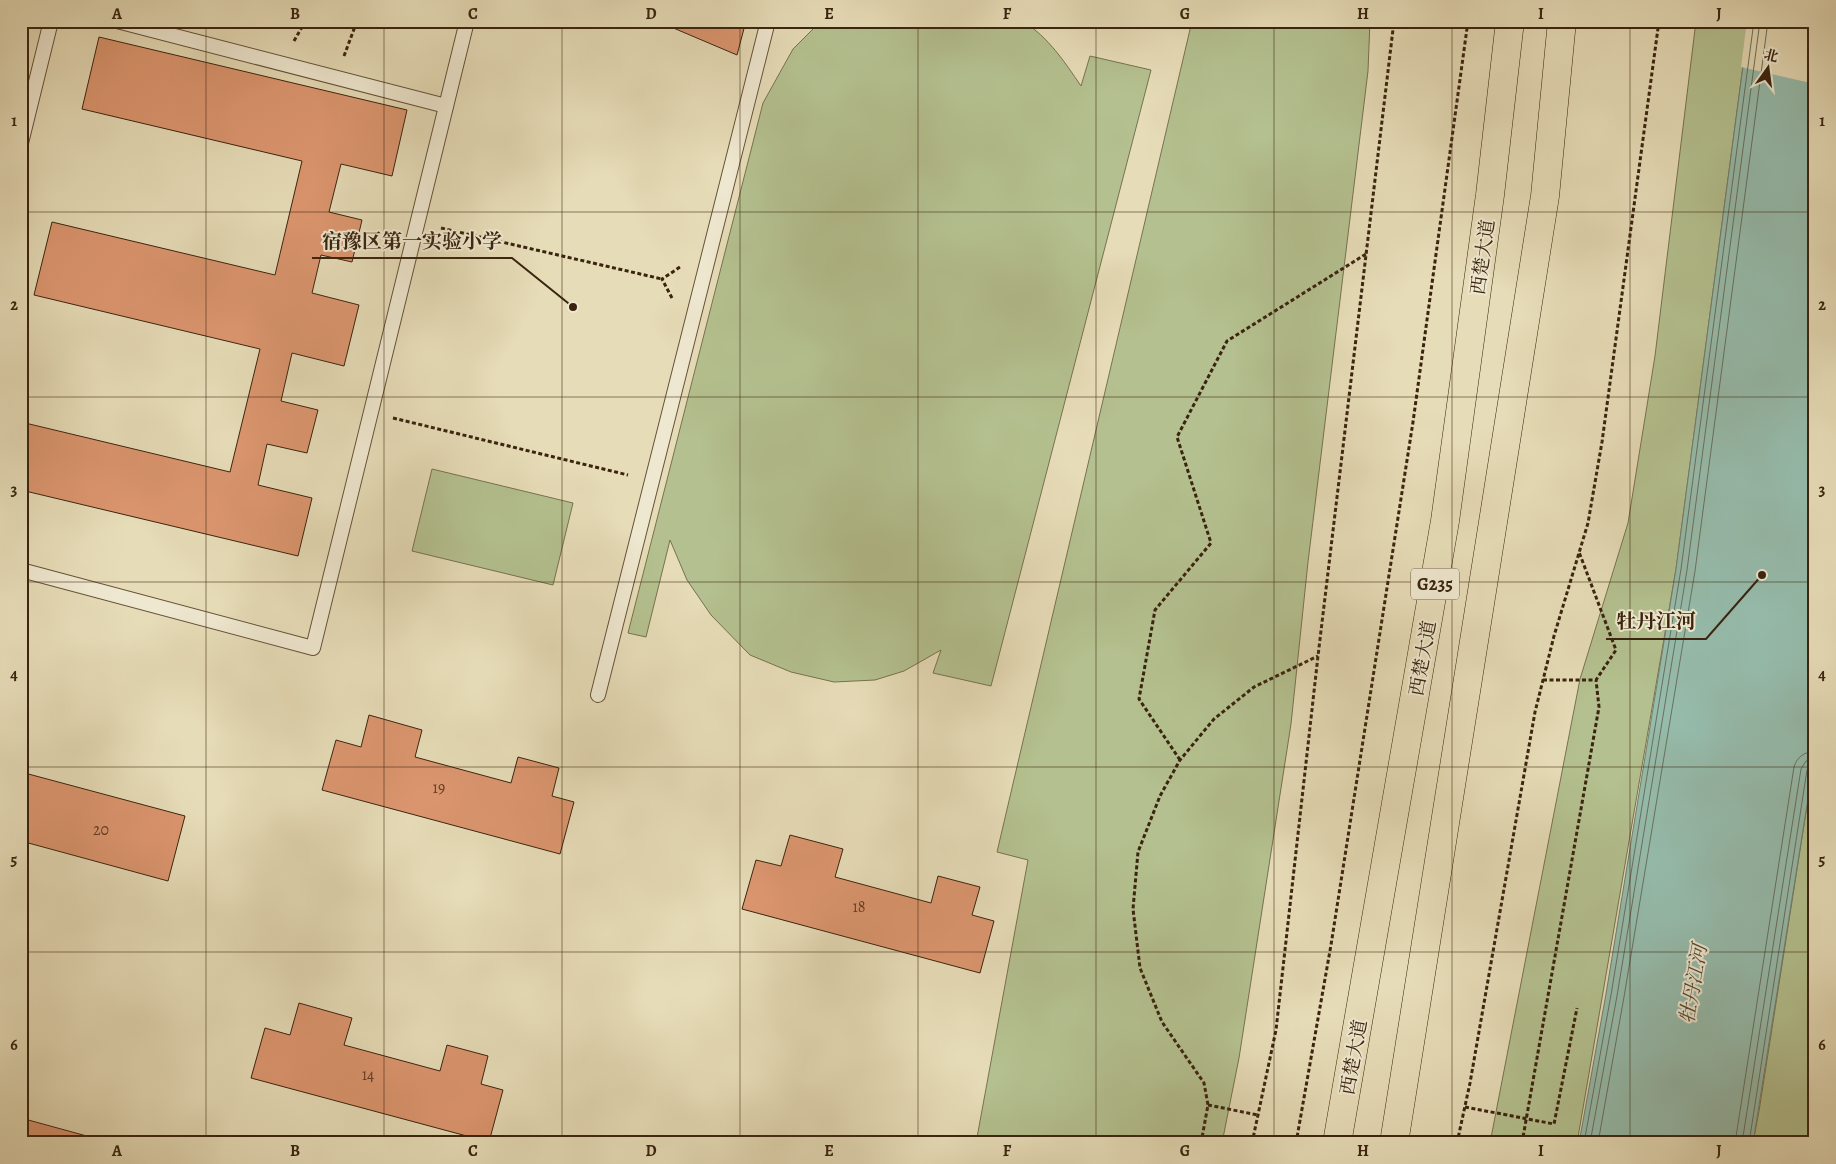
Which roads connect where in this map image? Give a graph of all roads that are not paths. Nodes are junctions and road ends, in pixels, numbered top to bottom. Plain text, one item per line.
1 (50, 21) edge
2 (117, 21) edge
3 (467, 21) edge
4 (768, 21) edge
5 (1510, 21) edge
6 (1562, 21) edge
7 (446, 106) junction
8 (21, 143) edge
9 (21, 570) edge
10 (598, 695) dead end
11 (1337, 1143) edge
12 (1394, 1143) edge

1 - 8 lane
2 - 7 lane
3 - 7 lane
4 - 10 lane
5 - 11 highway, 西楚大道 / G235
6 - 12 highway, G235
7 - 9 lane

